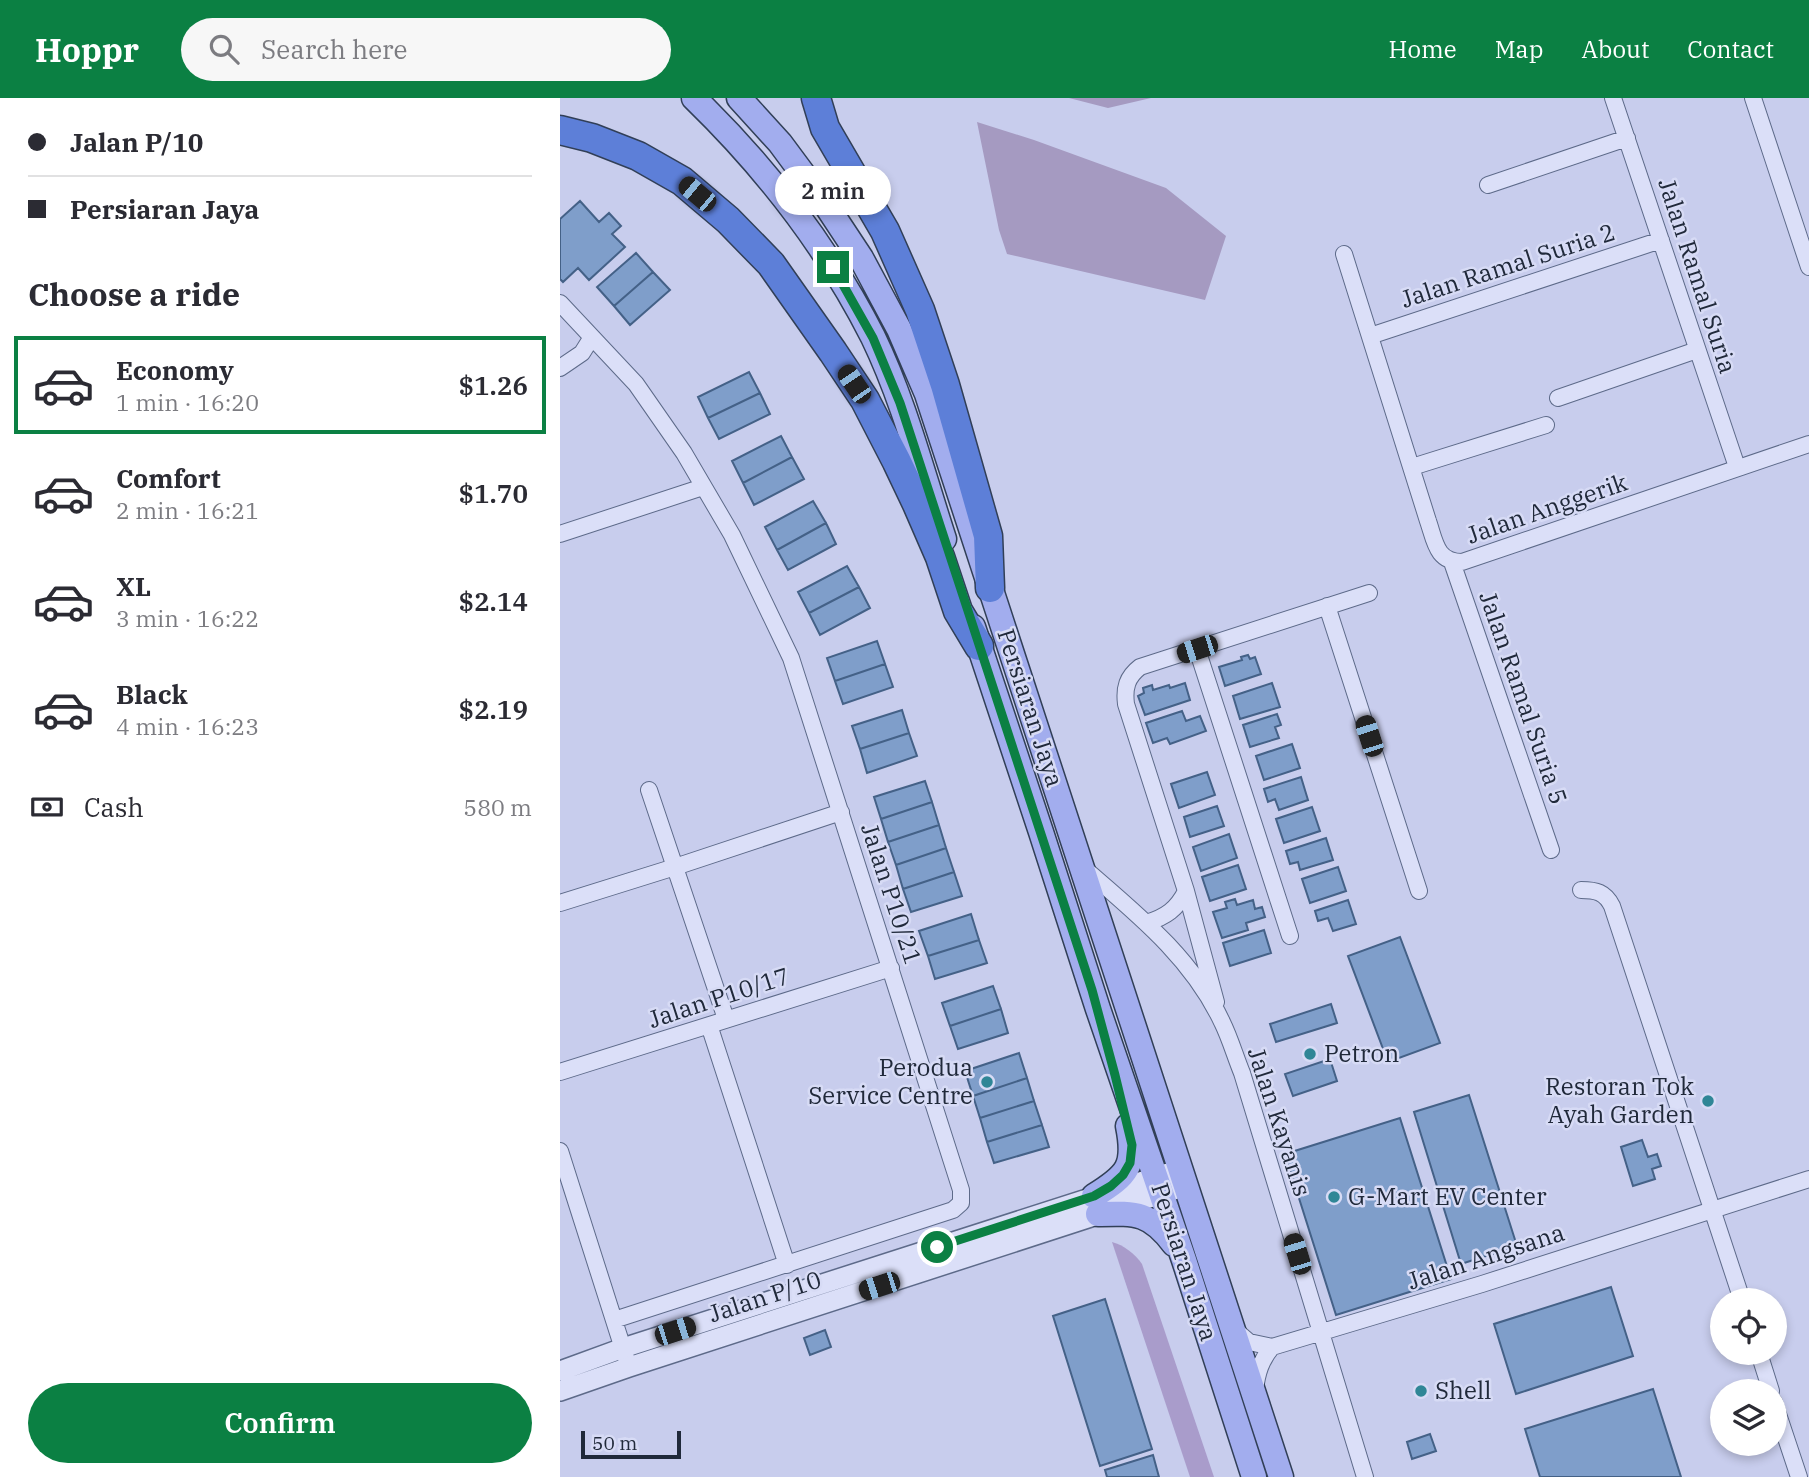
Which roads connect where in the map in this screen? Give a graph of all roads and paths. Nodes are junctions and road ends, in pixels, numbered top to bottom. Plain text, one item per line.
1 (695, 98) edge
2 (739, 98) edge
3 (816, 98) edge
4 (1613, 98) edge
5 (1753, 98) edge
6 (560, 130) edge
7 (1627, 138) junction
8 (1488, 185) dead end
9 (1661, 240) junction
10 (1345, 254) dead end
11 (1809, 267) edge
12 (560, 303) edge
13 (1370, 336) junction
14 (592, 337) junction
15 (1698, 350) junction
16 (560, 368) edge
17 (1558, 398) dead end
18 (1546, 425) dead end
19 (1809, 444) edge
20 (1412, 467) junction
21 (1737, 467) junction
22 (703, 487) junction
23 (560, 534) edge
24 (1452, 562) junction
25 (990, 588) junction
26 (1369, 593) dead end
27 (1327, 607) junction
28 (979, 646) junction
29 (1197, 649) junction
30 (649, 790) dead end
31 (841, 812) junction
32 (1551, 850) dead end
33 (675, 867) junction
34 (1083, 867) junction
35 (1581, 890) dead end
36 (1186, 891) junction
37 (1419, 891) dead end
38 (560, 903) edge
39 (1146, 923) junction
40 (1290, 936) dead end
41 (891, 968) junction
42 (1098, 1009) junction
43 (726, 1019) junction
44 (1222, 1021) junction
45 (709, 1025) junction
46 (560, 1072) edge
47 (560, 1151) edge
48 (1183, 1178) junction
49 (1809, 1179) edge
50 (1158, 1186) junction
51 (1706, 1187) junction
52 (1739, 1200) junction
53 (1096, 1205) junction
54 (1713, 1209) junction
55 (1685, 1218) junction
56 (1719, 1229) junction
57 (1184, 1260) junction
58 (787, 1265) junction
59 (1738, 1288) edge
60 (614, 1320) junction
61 (1231, 1326) junction
62 (1321, 1332) junction
63 (1272, 1347) junction
64 (623, 1348) junction
65 (629, 1367) junction
66 (560, 1371) edge
67 (560, 1391) edge
68 (1254, 1394) junction
69 (1787, 1443) edge
70 (1254, 1477) edge
71 (1281, 1477) edge
72 (1365, 1477) edge
73 (1798, 1477) edge

1 - 28 main road, Persiaran Jaya
2 - 25 main road, Persiaran Jaya
3 - 25 highway
4 - 7 street, Jalan Ramal Suria
5 - 11 street
6 - 28 highway
7 - 8 street
7 - 9 street, Jalan Ramal Suria
9 - 13 street, Jalan Ramal Suria 2
9 - 15 street, Jalan Ramal Suria
10 - 13 street, Jalan Anggerik
12 - 14 street, Jalan P10/21
13 - 20 street, Jalan Anggerik
14 - 16 street
14 - 22 street, Jalan P10/21
15 - 17 street
15 - 21 street, Jalan Ramal Suria
18 - 20 street
19 - 21 street, Jalan Anggerik
20 - 24 street, Jalan Anggerik
21 - 24 street, Jalan Anggerik
22 - 23 street
22 - 31 street, Jalan P10/21
24 - 32 street, Jalan Ramal Suria 5
25 - 34 main road, Persiaran Jaya
26 - 27 street
27 - 29 street
27 - 37 street
28 - 42 main road, Persiaran Jaya
29 - 36 street
29 - 40 street
30 - 33 street
31 - 33 street
31 - 41 street, Jalan P10/21
33 - 38 street
33 - 43 street
34 - 39 street, Jalan Kayanis
34 - 48 main road, Persiaran Jaya
35 - 51 street
36 - 39 street
36 - 44 street
39 - 44 street, Jalan Kayanis
41 - 43 street, Jalan P10/17
41 - 58 street, Jalan P10/21
42 - 50 main road, Persiaran Jaya
42 - 53 main road
43 - 45 street, Jalan P10/17
44 - 62 street, Jalan Kayanis
45 - 46 street, Jalan P10/17
45 - 58 street
47 - 60 street
48 - 50 street, Jalan P/10
48 - 61 main road, Persiaran Jaya
49 - 52 street, Jalan Angsana
50 - 53 street, Jalan P/10
50 - 57 main road, Persiaran Jaya
51 - 52 street
51 - 54 street
51 - 55 street
52 - 54 street, Jalan Angsana
52 - 56 street
53 - 57 main road
53 - 64 street, Jalan P/10
53 - 65 street, Jalan P/10
54 - 55 street, Jalan Angsana
54 - 56 street
55 - 56 street
55 - 62 street, Jalan Angsana
56 - 59 street
57 - 70 main road, Persiaran Jaya
58 - 60 street, Jalan P10/21
60 - 64 street
61 - 63 street
61 - 68 main road, Persiaran Jaya
62 - 63 street, Jalan Angsana
62 - 72 street, Jalan Kayanis
63 - 68 street
64 - 65 street
64 - 66 street, Jalan P/10
65 - 67 street, Jalan P/10
68 - 71 main road, Persiaran Jaya
69 - 73 street

